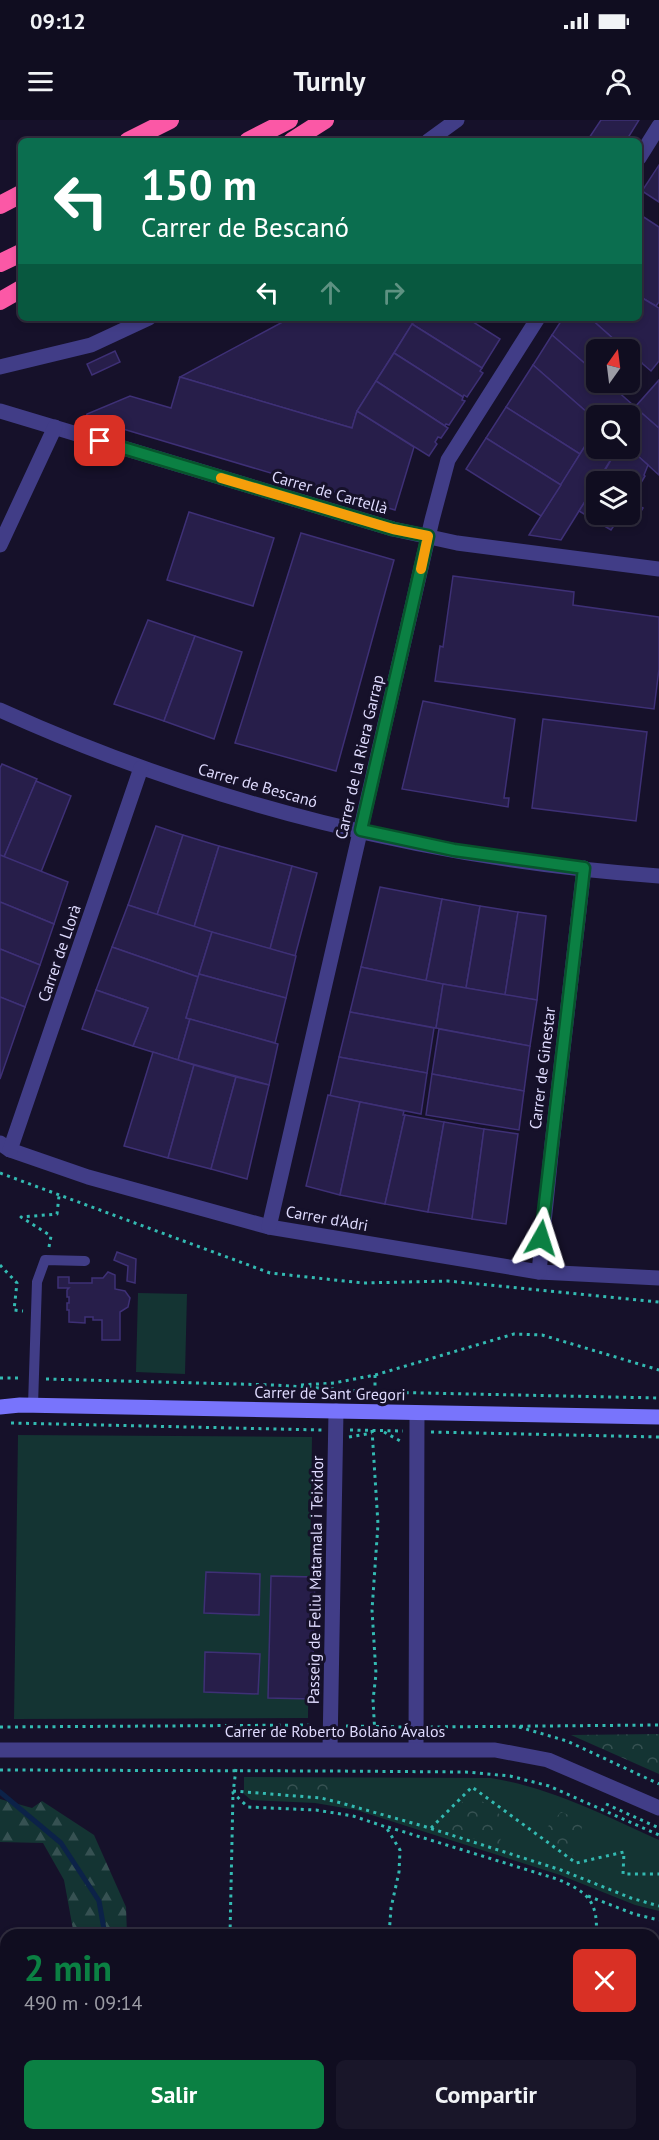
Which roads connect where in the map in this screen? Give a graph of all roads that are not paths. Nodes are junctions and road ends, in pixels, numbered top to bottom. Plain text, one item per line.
1 (170, 120) edge
2 (289, 120) edge
3 (326, 120) edge
4 (457, 120) edge
5 (659, 126) edge
6 (134, 138) edge
7 (254, 138) edge
8 (297, 138) edge
9 (432, 138) edge
10 (642, 153) edge
11 (18, 196) edge
12 (0, 205) edge
13 (18, 254) edge
14 (0, 263) edge
15 (18, 291) edge
16 (0, 301) edge
17 (143, 321) edge
18 (536, 321) edge
19 (0, 367) edge
20 (0, 411) edge
21 (55, 427) junction
22 (428, 536) junction
23 (0, 545) edge
24 (659, 569) edge
25 (0, 710) edge
26 (141, 768) junction
27 (361, 830) junction
28 (584, 868) junction
29 (659, 876) edge
30 (5, 1147) edge
31 (269, 1227) junction
32 (85, 1261) dead end
33 (539, 1272) junction
34 (659, 1278) edge
35 (33, 1405) junction
36 (0, 1407) edge
37 (336, 1411) junction
38 (417, 1413) junction
39 (659, 1417) edge
40 (330, 1749) junction
41 (416, 1749) junction
42 (0, 1750) edge
43 (659, 1808) edge

1 - 6 highway
2 - 7 highway
3 - 8 highway
4 - 9 street
5 - 10 street
11 - 12 highway
13 - 14 highway
15 - 16 highway
17 - 19 street
18 - 22 street, Carrer de la Riera Garrap
20 - 21 street, Carrer de Cartellà
21 - 22 street, Carrer de Cartellà
21 - 23 street
22 - 24 street, Carrer de Cartellà
22 - 27 street, Carrer de la Riera Garrap
25 - 26 street, Carrer de Bescanó
26 - 27 street, Carrer de Bescanó
26 - 30 street, Carrer de Llorà
27 - 28 street, Carrer de Bescanó
27 - 31 street, Carrer de la Riera Garrap
28 - 29 street, Carrer de Bescanó
28 - 33 street, Carrer de Ginestar
30 - 31 street, Carrer d'Adri
31 - 33 street, Carrer d'Adri
32 - 35 lane
33 - 34 street, Carrer d'Adri
35 - 36 main road, Carrer de Sant Gregori
35 - 37 main road, Carrer de Sant Gregori
37 - 38 main road, Carrer de Sant Gregori
37 - 40 street, Passeig de Feliu Matamala i Teixidor
38 - 39 main road, Carrer de Sant Gregori
38 - 41 street
40 - 41 street, Carrer de Roberto Bolaño Ávalos
40 - 42 street, Carrer de Roberto Bolaño Ávalos
41 - 43 street, Carrer de Roberto Bolaño Ávalos

